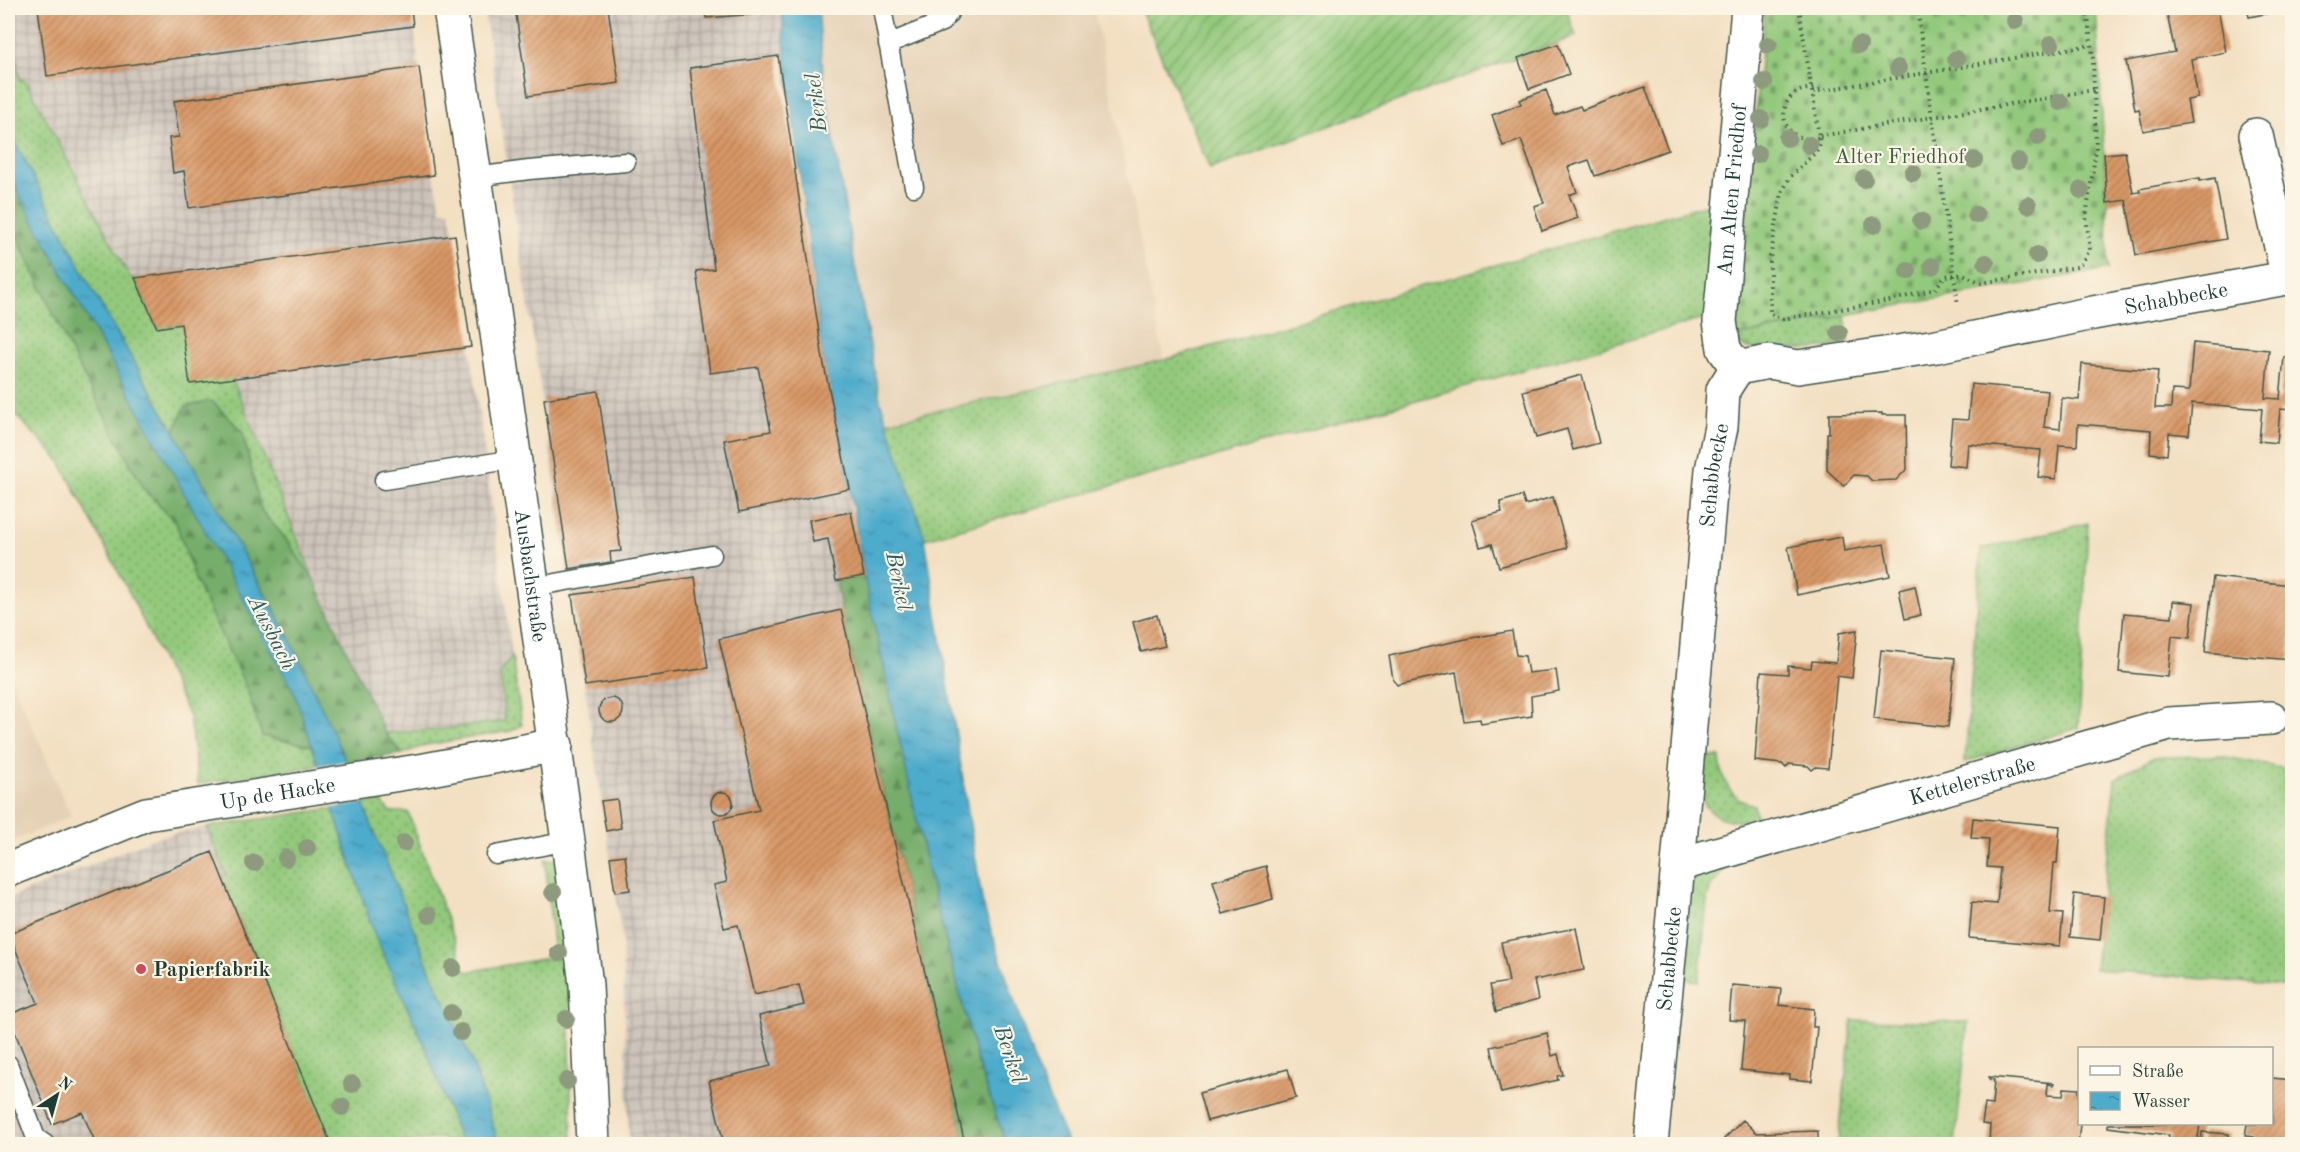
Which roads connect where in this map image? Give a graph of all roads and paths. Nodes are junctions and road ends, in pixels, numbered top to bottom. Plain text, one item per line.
1 (450, 8) edge
2 (882, 8) edge
3 (947, 8) edge
4 (1748, 8) edge
5 (1799, 8) edge
6 (1917, 8) edge
7 (2083, 8) edge
8 (888, 44) junction
9 (2091, 45) junction
10 (1926, 72) junction
11 (1813, 90) junction
12 (2094, 90) junction
13 (1932, 117) junction
14 (2256, 135) dead end
15 (1820, 137) junction
16 (626, 162) dead end
17 (475, 177) junction
18 (914, 187) dead end
19 (1955, 274) junction
20 (2290, 277) edge
21 (1963, 341) junction
22 (1737, 368) junction
23 (515, 459) junction
24 (384, 480) dead end
25 (712, 555) dead end
26 (533, 587) junction
27 (2271, 718) dead end
28 (556, 744) junction
29 (568, 841) junction
30 (496, 855) dead end
31 (1678, 865) junction
32 (8, 870) edge
33 (8, 1064) edge
34 (45, 1144) edge
35 (593, 1144) edge
36 (1651, 1144) edge

1 - 17 street, Ausbachstraße
2 - 8 lane
3 - 8 lane
4 - 22 street, Am Alten Friedhof
5 - 11 path
6 - 10 path
7 - 9 path
8 - 18 lane
9 - 10 path
9 - 12 path
10 - 11 path
10 - 13 path
11 - 15 path
11 - 15 path
12 - 13 path
12 - 19 path
13 - 15 path
13 - 19 path
14 - 20 street, Schabbecke
15 - 19 path
16 - 17 lane
17 - 23 street, Ausbachstraße
19 - 21 path
20 - 21 street, Schabbecke
21 - 22 street, Schabbecke
22 - 31 street, Schabbecke
23 - 24 lane
23 - 26 street, Ausbachstraße
25 - 26 lane
26 - 28 street, Ausbachstraße
27 - 31 street, Kettelerstraße
28 - 29 street, Ausbachstraße
28 - 32 street, Up de Hacke
29 - 30 lane
29 - 35 street, Ausbachstraße
31 - 36 street, Schabbecke
33 - 34 lane

